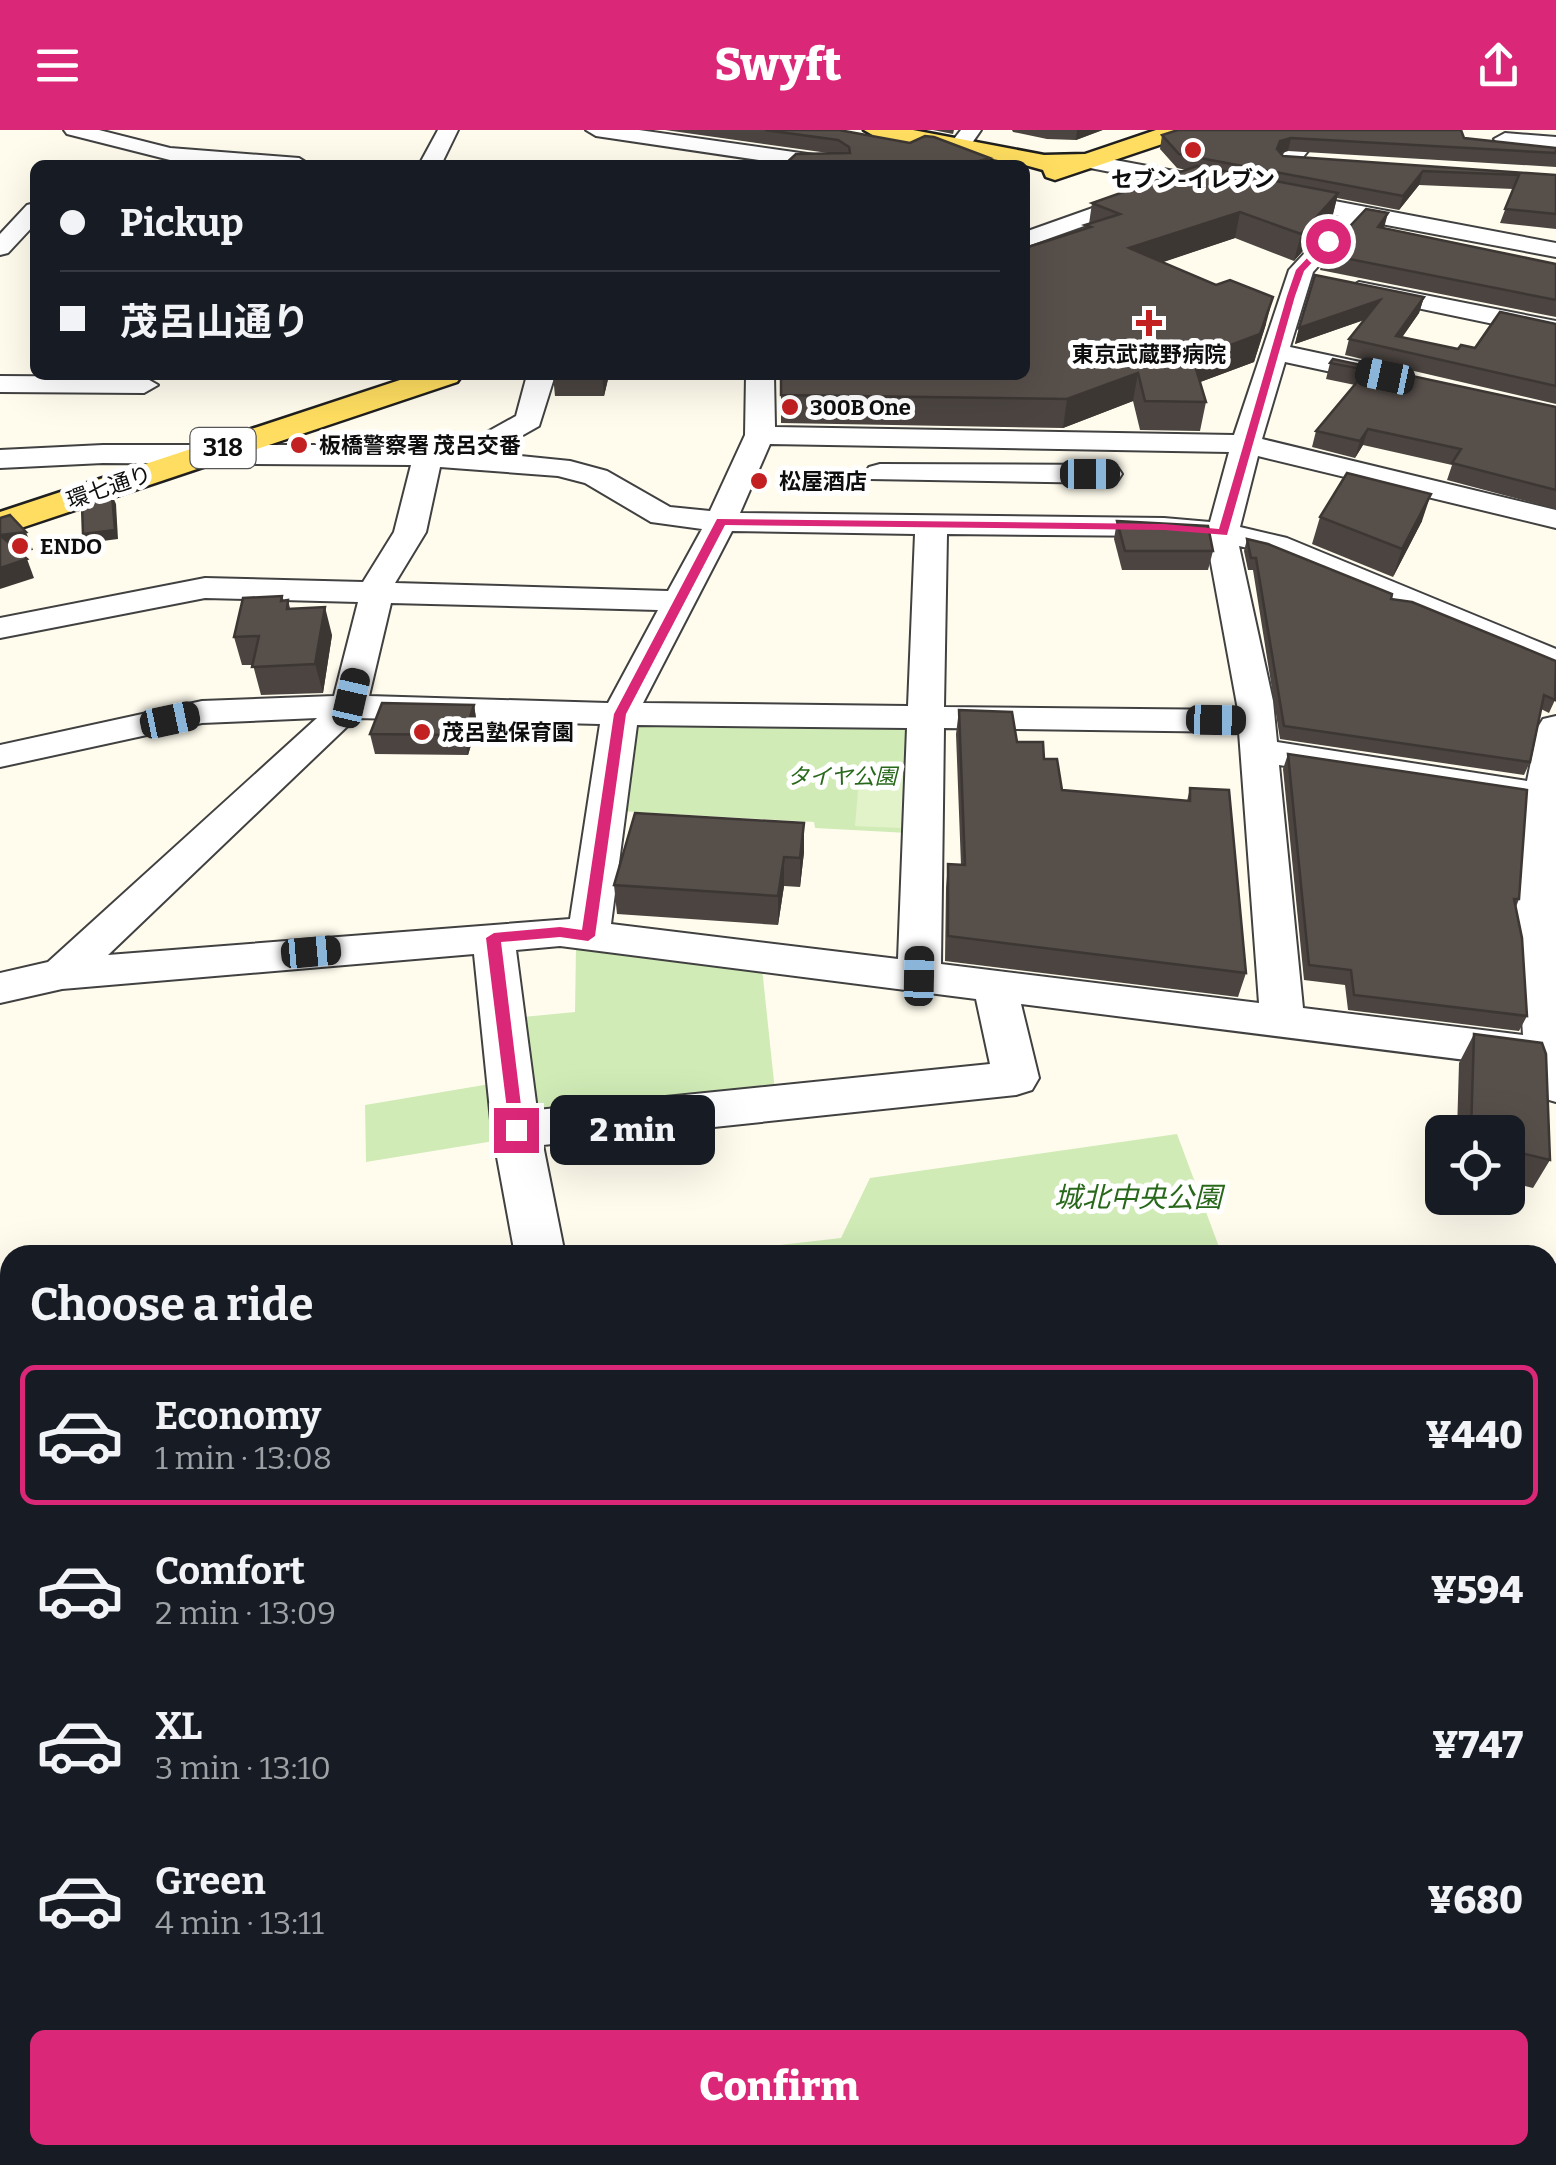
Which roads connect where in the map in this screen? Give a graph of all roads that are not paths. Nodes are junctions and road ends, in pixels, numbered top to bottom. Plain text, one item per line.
1 (49, 130) edge
2 (74, 130) edge
3 (448, 130) edge
4 (876, 130) edge
5 (1148, 130) edge
6 (1180, 130) edge
7 (1315, 130) edge
8 (1502, 134) edge
9 (601, 135) edge
10 (847, 136) edge
11 (918, 139) edge
12 (97, 140) edge
13 (972, 140) edge
14 (1556, 143) edge
15 (261, 158) edge
16 (181, 160) edge
17 (433, 160) edge
18 (797, 160) edge
19 (867, 160) edge
20 (1518, 162) edge
21 (1055, 163) edge
22 (1030, 179) edge
23 (1189, 181) junction
24 (1280, 198) junction
25 (1355, 212) junction
26 (30, 216) edge
27 (1030, 238) edge
28 (11, 239) edge
29 (1556, 250) edge
30 (1318, 280) junction
31 (1556, 329) edge
32 (1274, 351) junction
33 (89, 380) edge
34 (160, 380) edge
35 (393, 380) edge
36 (431, 380) edge
37 (540, 380) edge
38 (760, 380) edge
39 (0, 384) edge
40 (1422, 384) edge
41 (144, 385) junction
42 (759, 435) junction
43 (879, 437) junction
44 (1118, 442) junction
45 (1246, 444) junction
46 (103, 454) junction
47 (162, 456) junction
48 (196, 457) junction
49 (444, 458) junction
50 (0, 459) edge
51 (880, 473) junction
52 (1125, 474) junction
53 (0, 510) edge
54 (1556, 519) edge
55 (721, 522) junction
56 (0, 524) edge
57 (882, 525) junction
58 (931, 526) junction
59 (1138, 527) junction
60 (1223, 533) junction
61 (375, 593) junction
62 (680, 601) junction
63 (0, 628) edge
64 (1555, 658) edge
65 (347, 706) junction
66 (620, 714) junction
67 (925, 718) junction
68 (1556, 727) edge
69 (1257, 736) junction
70 (0, 756) edge
71 (1541, 793) junction
72 (588, 936) junction
73 (494, 938) junction
74 (62, 974) junction
75 (919, 976) junction
76 (995, 986) junction
77 (0, 988) edge
78 (1282, 1022) junction
79 (1554, 1069) edge
80 (516, 1130) junction
81 (538, 1245) edge

1 - 12 street
2 - 12 street
3 - 17 street
4 - 11 main road
5 - 21 main road
6 - 21 main road
7 - 24 street
8 - 14 street
8 - 20 street
9 - 18 street
10 - 11 street
11 - 13 main road
11 - 19 street
12 - 15 street
12 - 16 street
13 - 21 main road
21 - 22 main road
21 - 23 street
23 - 24 street
23 - 27 street
24 - 25 street
25 - 29 street
25 - 30 street
26 - 28 street
30 - 31 street
30 - 32 street
32 - 40 street
32 - 45 street
33 - 39 street
33 - 41 street
34 - 41 street
35 - 47 main road, 環七通り / 318
36 - 48 main road, 環七通り / 318
37 - 49 street
38 - 42 street
41 - 46 street
42 - 43 street
42 - 55 street
43 - 44 street
43 - 51 street
44 - 45 street
44 - 52 street
45 - 54 street
45 - 60 street
46 - 47 street
46 - 50 street
47 - 48 street
47 - 53 main road, 環七通り / 318
48 - 49 street
48 - 56 main road, 環七通り / 318
49 - 55 street
49 - 61 street
51 - 52 street
51 - 57 street
52 - 59 street
55 - 57 street
55 - 62 street
57 - 58 street
58 - 59 street
58 - 67 street
59 - 60 street
60 - 64 street
60 - 69 street
61 - 62 street
61 - 63 street
61 - 65 street
62 - 66 street
65 - 66 street
65 - 70 street
65 - 74 street
66 - 67 street
66 - 72 street
67 - 69 street
67 - 75 street
68 - 71 street
69 - 71 street
69 - 78 street
71 - 79 street
72 - 73 street
72 - 75 street
73 - 74 street
73 - 80 street
74 - 77 street
75 - 76 street
76 - 78 street
76 - 80 street
78 - 79 street
80 - 81 street

